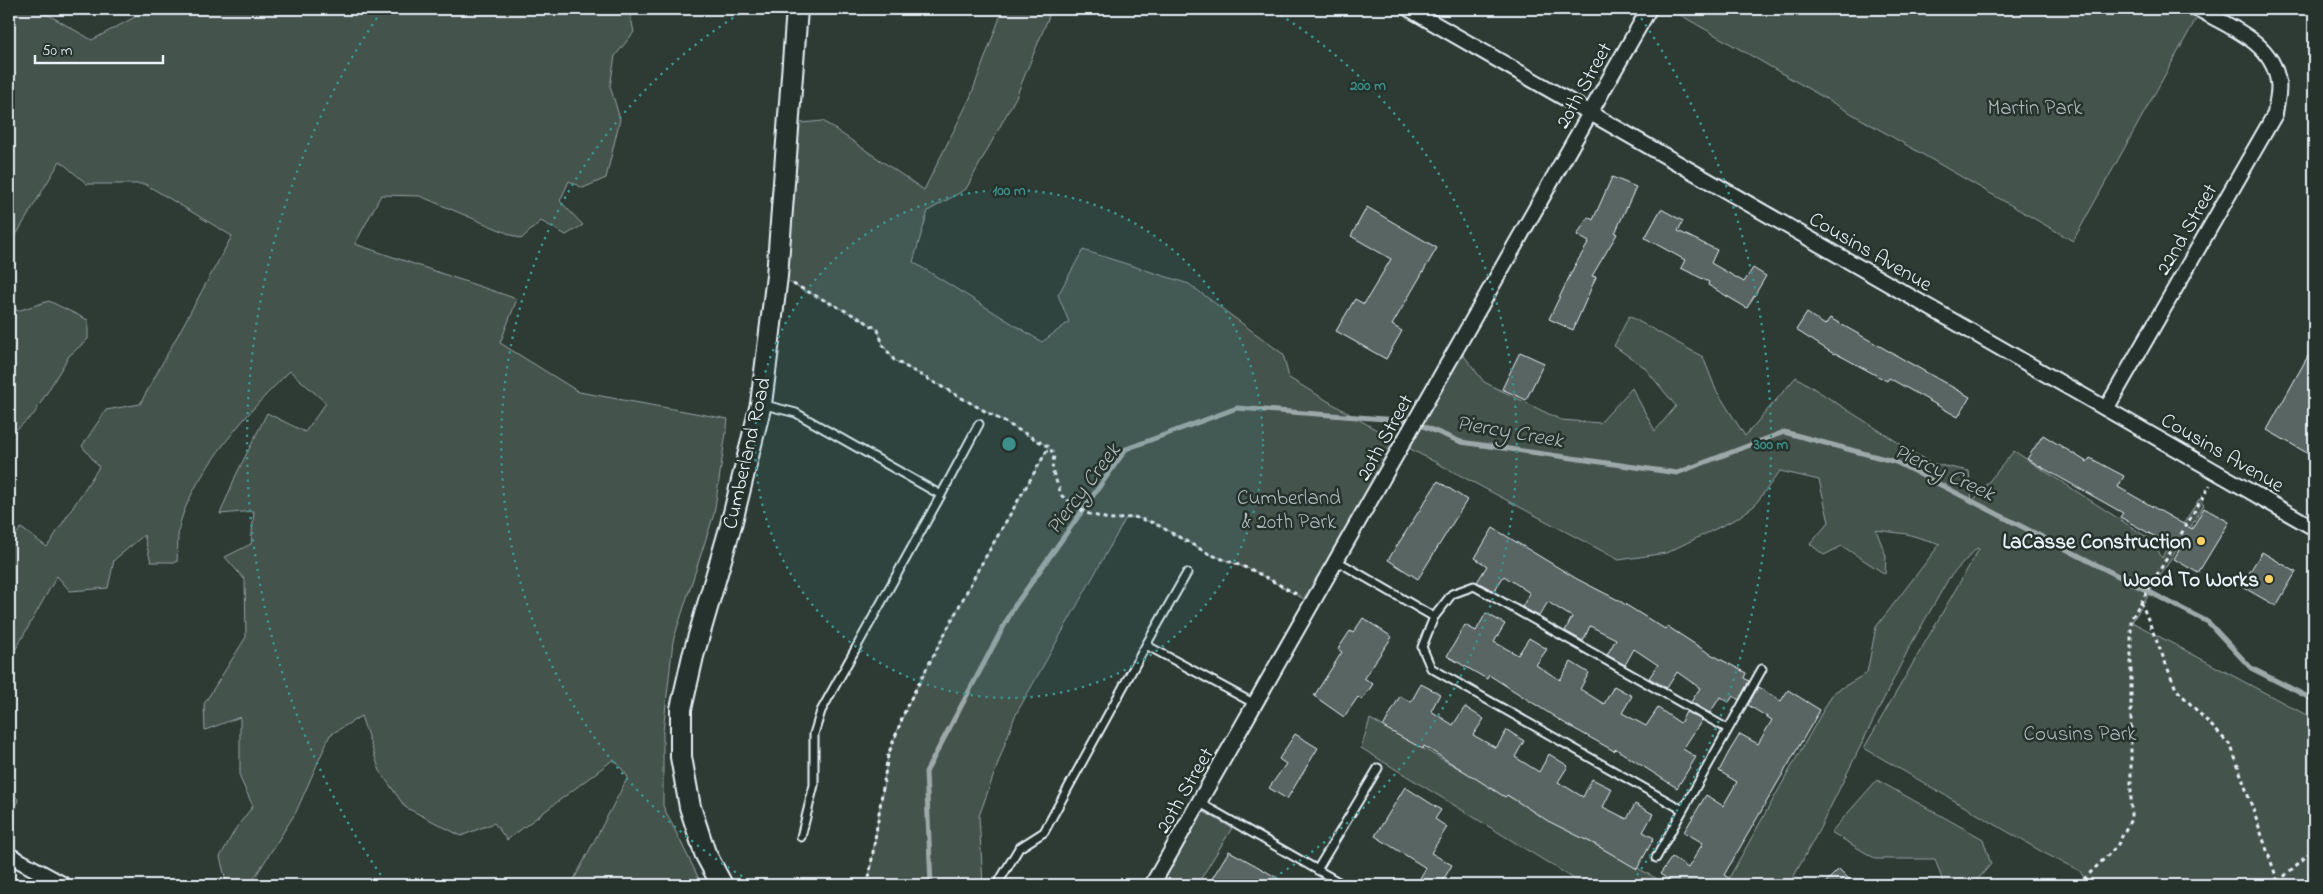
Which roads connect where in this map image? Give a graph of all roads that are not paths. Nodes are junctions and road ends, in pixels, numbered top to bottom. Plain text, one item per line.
1 (797, 9) edge
2 (1409, 9) edge
3 (1649, 9) edge
4 (2203, 10) edge
5 (1591, 113) junction
6 (761, 404) junction
7 (2106, 409) junction
8 (978, 424) dead end
9 (941, 495) junction
10 (2314, 528) edge
11 (1337, 561) junction
12 (1187, 573) dead end
13 (1434, 617) junction
14 (1146, 645) junction
15 (1762, 670) dead end
16 (1256, 704) junction
17 (1728, 729) junction
18 (1378, 768) dead end
19 (1200, 803) junction
20 (1683, 810) junction
21 (801, 837) dead end
22 (9, 855) edge
23 (1656, 858) dead end
24 (1317, 870) junction
25 (64, 885) edge
26 (722, 885) edge
27 (997, 885) edge
28 (1152, 885) edge
29 (1344, 885) edge

1 - 6 street, Cumberland Road
2 - 5 street, Cousins Avenue
3 - 5 street, 20th Street
4 - 7 street, 22nd Street
5 - 7 street, Cousins Avenue
5 - 11 street, 20th Street
6 - 9 lane
6 - 26 street, Cumberland Road
7 - 10 street, Cousins Avenue
8 - 9 lane
9 - 21 lane
11 - 13 lane
11 - 16 street, 20th Street
12 - 14 lane
13 - 17 lane
13 - 20 lane
14 - 16 lane
14 - 27 lane
15 - 17 lane
16 - 19 street, 20th Street
17 - 20 lane
18 - 24 lane
19 - 24 lane
19 - 28 street, 20th Street
20 - 23 lane
22 - 25 street
24 - 29 lane

